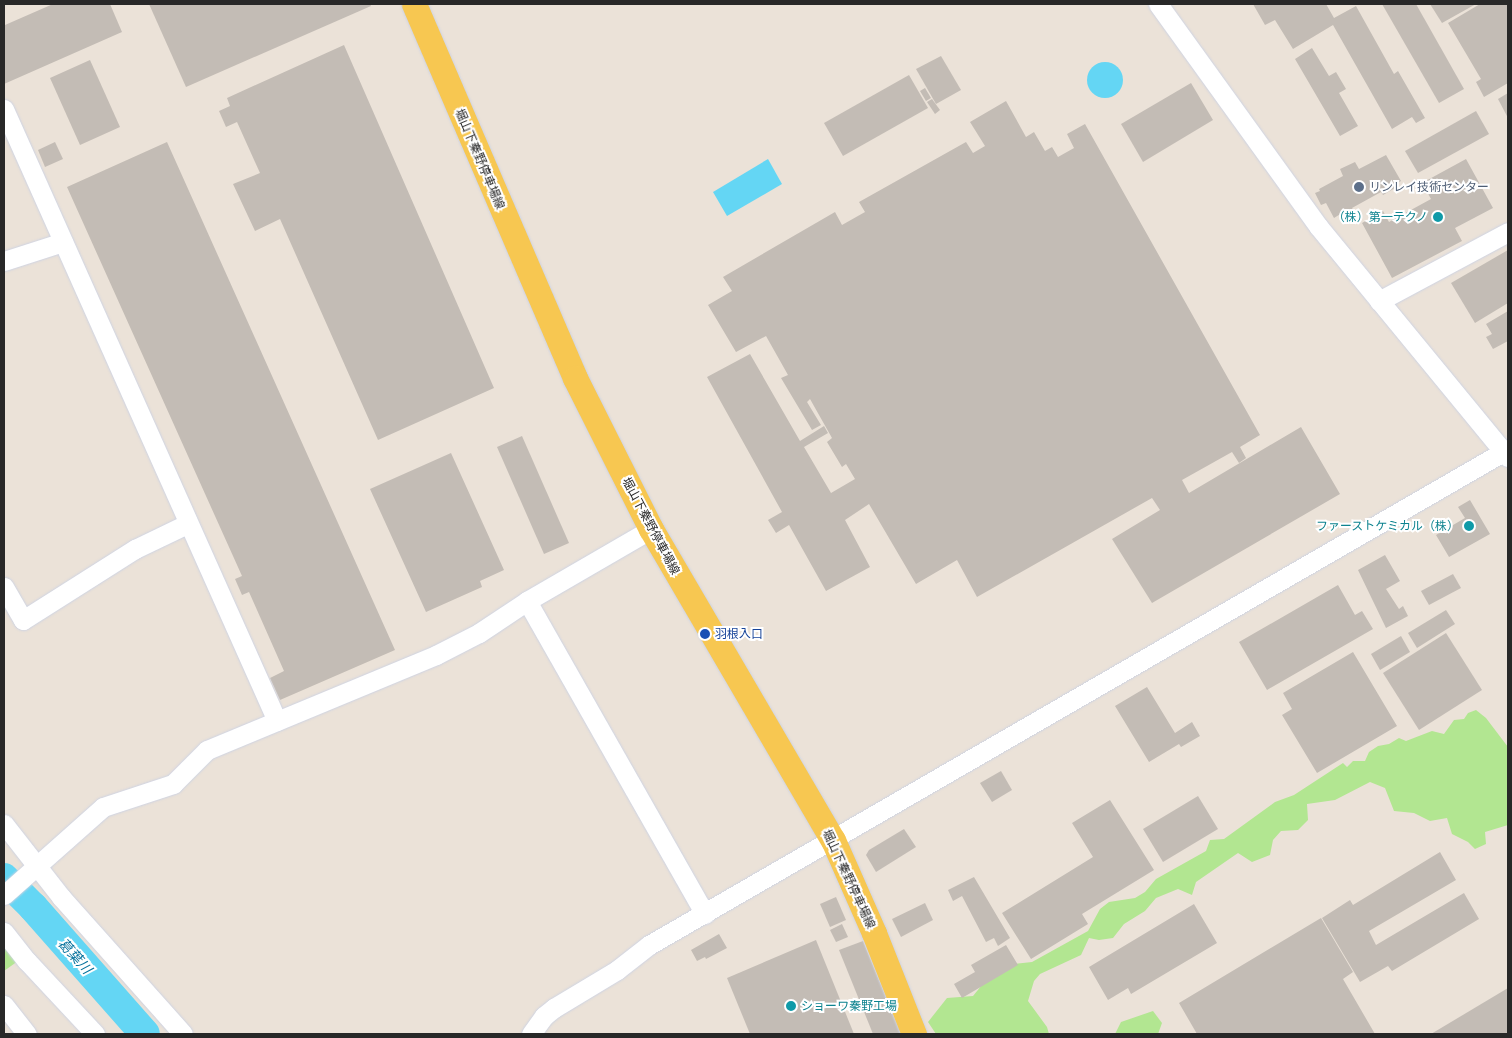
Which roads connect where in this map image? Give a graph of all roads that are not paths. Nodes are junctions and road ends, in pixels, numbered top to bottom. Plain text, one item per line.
1 (414, 4) edge
2 (1158, 4) edge
3 (4, 108) edge
4 (1508, 232) edge
5 (63, 242) junction
6 (4, 261) edge
7 (1379, 301) junction
8 (1507, 452) edge
9 (187, 524) junction
10 (651, 529) junction
11 (4, 587) edge
12 (527, 601) junction
13 (277, 721) junction
14 (4, 824) edge
15 (833, 840) junction
16 (36, 866) junction
17 (4, 895) edge
18 (705, 914) junction
19 (4, 932) edge
20 (4, 1004) edge
21 (27, 1034) edge
22 (95, 1034) edge
23 (183, 1034) edge
24 (532, 1034) edge
25 (914, 1034) edge

1 - 10 main road, 堀山下秦野停車場線
2 - 7 street
3 - 5 street
4 - 7 street
5 - 6 street
5 - 9 street
7 - 8 street
8 - 15 street
9 - 11 street
9 - 13 street
10 - 12 street
10 - 15 main road, 堀山下秦野停車場線
12 - 13 street
12 - 18 street
13 - 16 street
14 - 16 street
15 - 18 street
15 - 25 main road, 堀山下秦野停車場線
16 - 17 street
16 - 23 street
18 - 24 street
19 - 22 street
20 - 21 street

